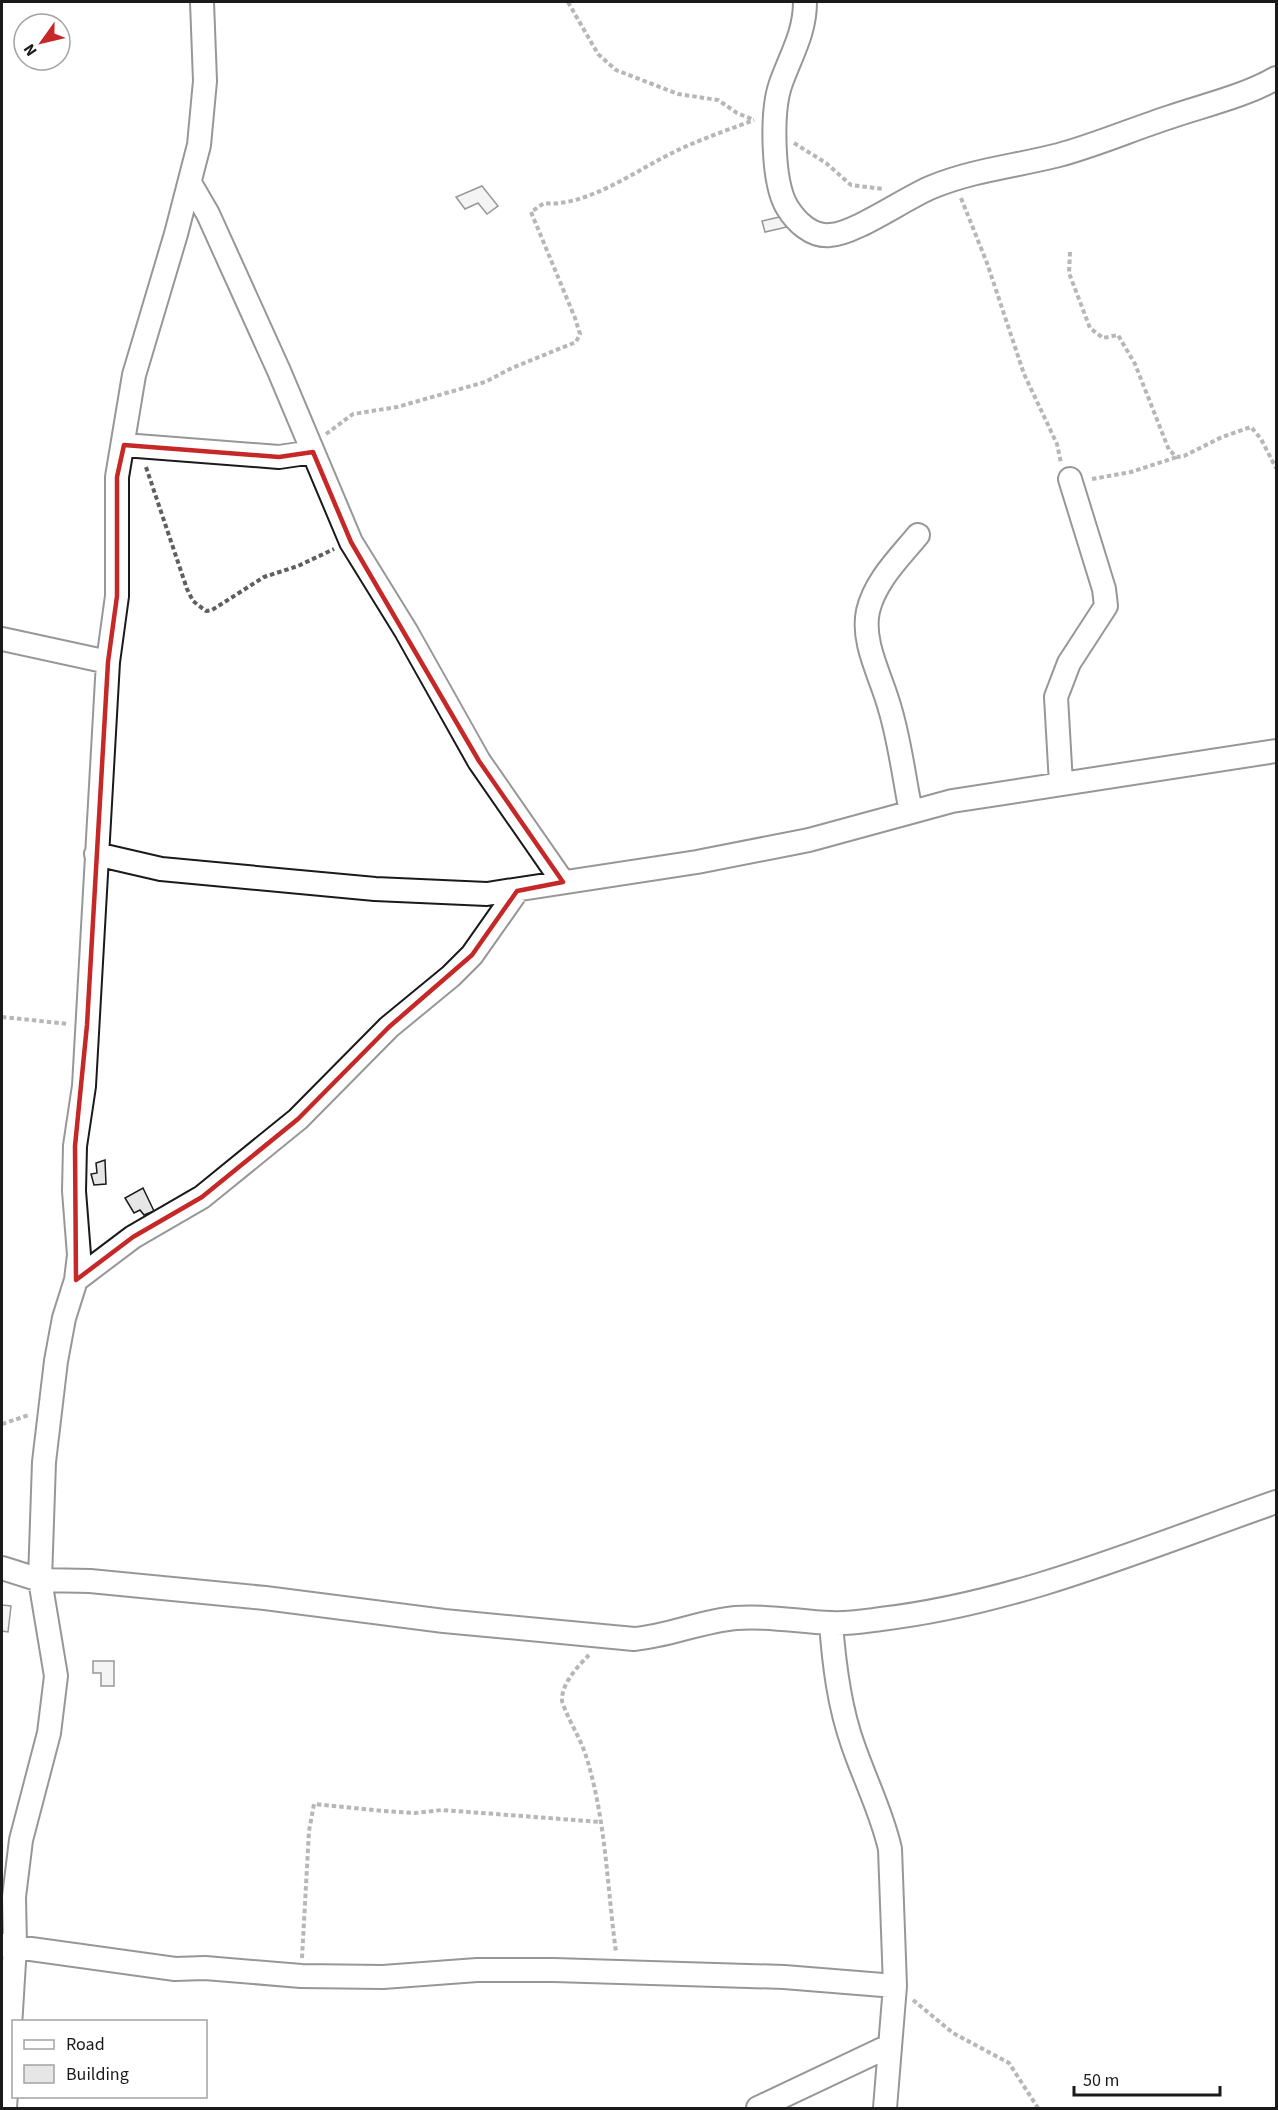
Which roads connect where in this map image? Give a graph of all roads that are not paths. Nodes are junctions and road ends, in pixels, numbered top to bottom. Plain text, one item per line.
1 (202, 2) edge
2 (805, 2) edge
3 (1276, 78) edge
4 (189, 183) junction
5 (131, 445) junction
6 (313, 452) junction
7 (1070, 479) road end
8 (918, 535) dead end
9 (2, 639) edge
10 (108, 662) junction
11 (1276, 751) edge
12 (1061, 784) junction
13 (911, 812) junction
14 (96, 854) junction
15 (563, 882) junction
16 (517, 891) junction
17 (76, 1280) junction
18 (1276, 1502) edge
19 (2, 1568) edge
20 (40, 1580) junction
21 (831, 1623) junction
22 (8, 1945) edge
23 (895, 1986) junction
24 (889, 2046) junction
25 (5, 2109) edge
26 (758, 2109) edge
27 (885, 2109) edge

1 - 4 street
2 - 3 street
4 - 5 street
4 - 6 street
5 - 6 street
5 - 10 street
6 - 15 street
7 - 12 street
8 - 13 street
9 - 10 street
10 - 14 street
11 - 12 street
12 - 13 street
13 - 15 street
14 - 16 street
14 - 17 street
15 - 16 street
16 - 17 street
17 - 20 street
18 - 21 street
19 - 20 street
20 - 21 street
20 - 22 street
21 - 23 street
22 - 23 street
22 - 25 street
23 - 24 street
24 - 26 street
24 - 27 street

